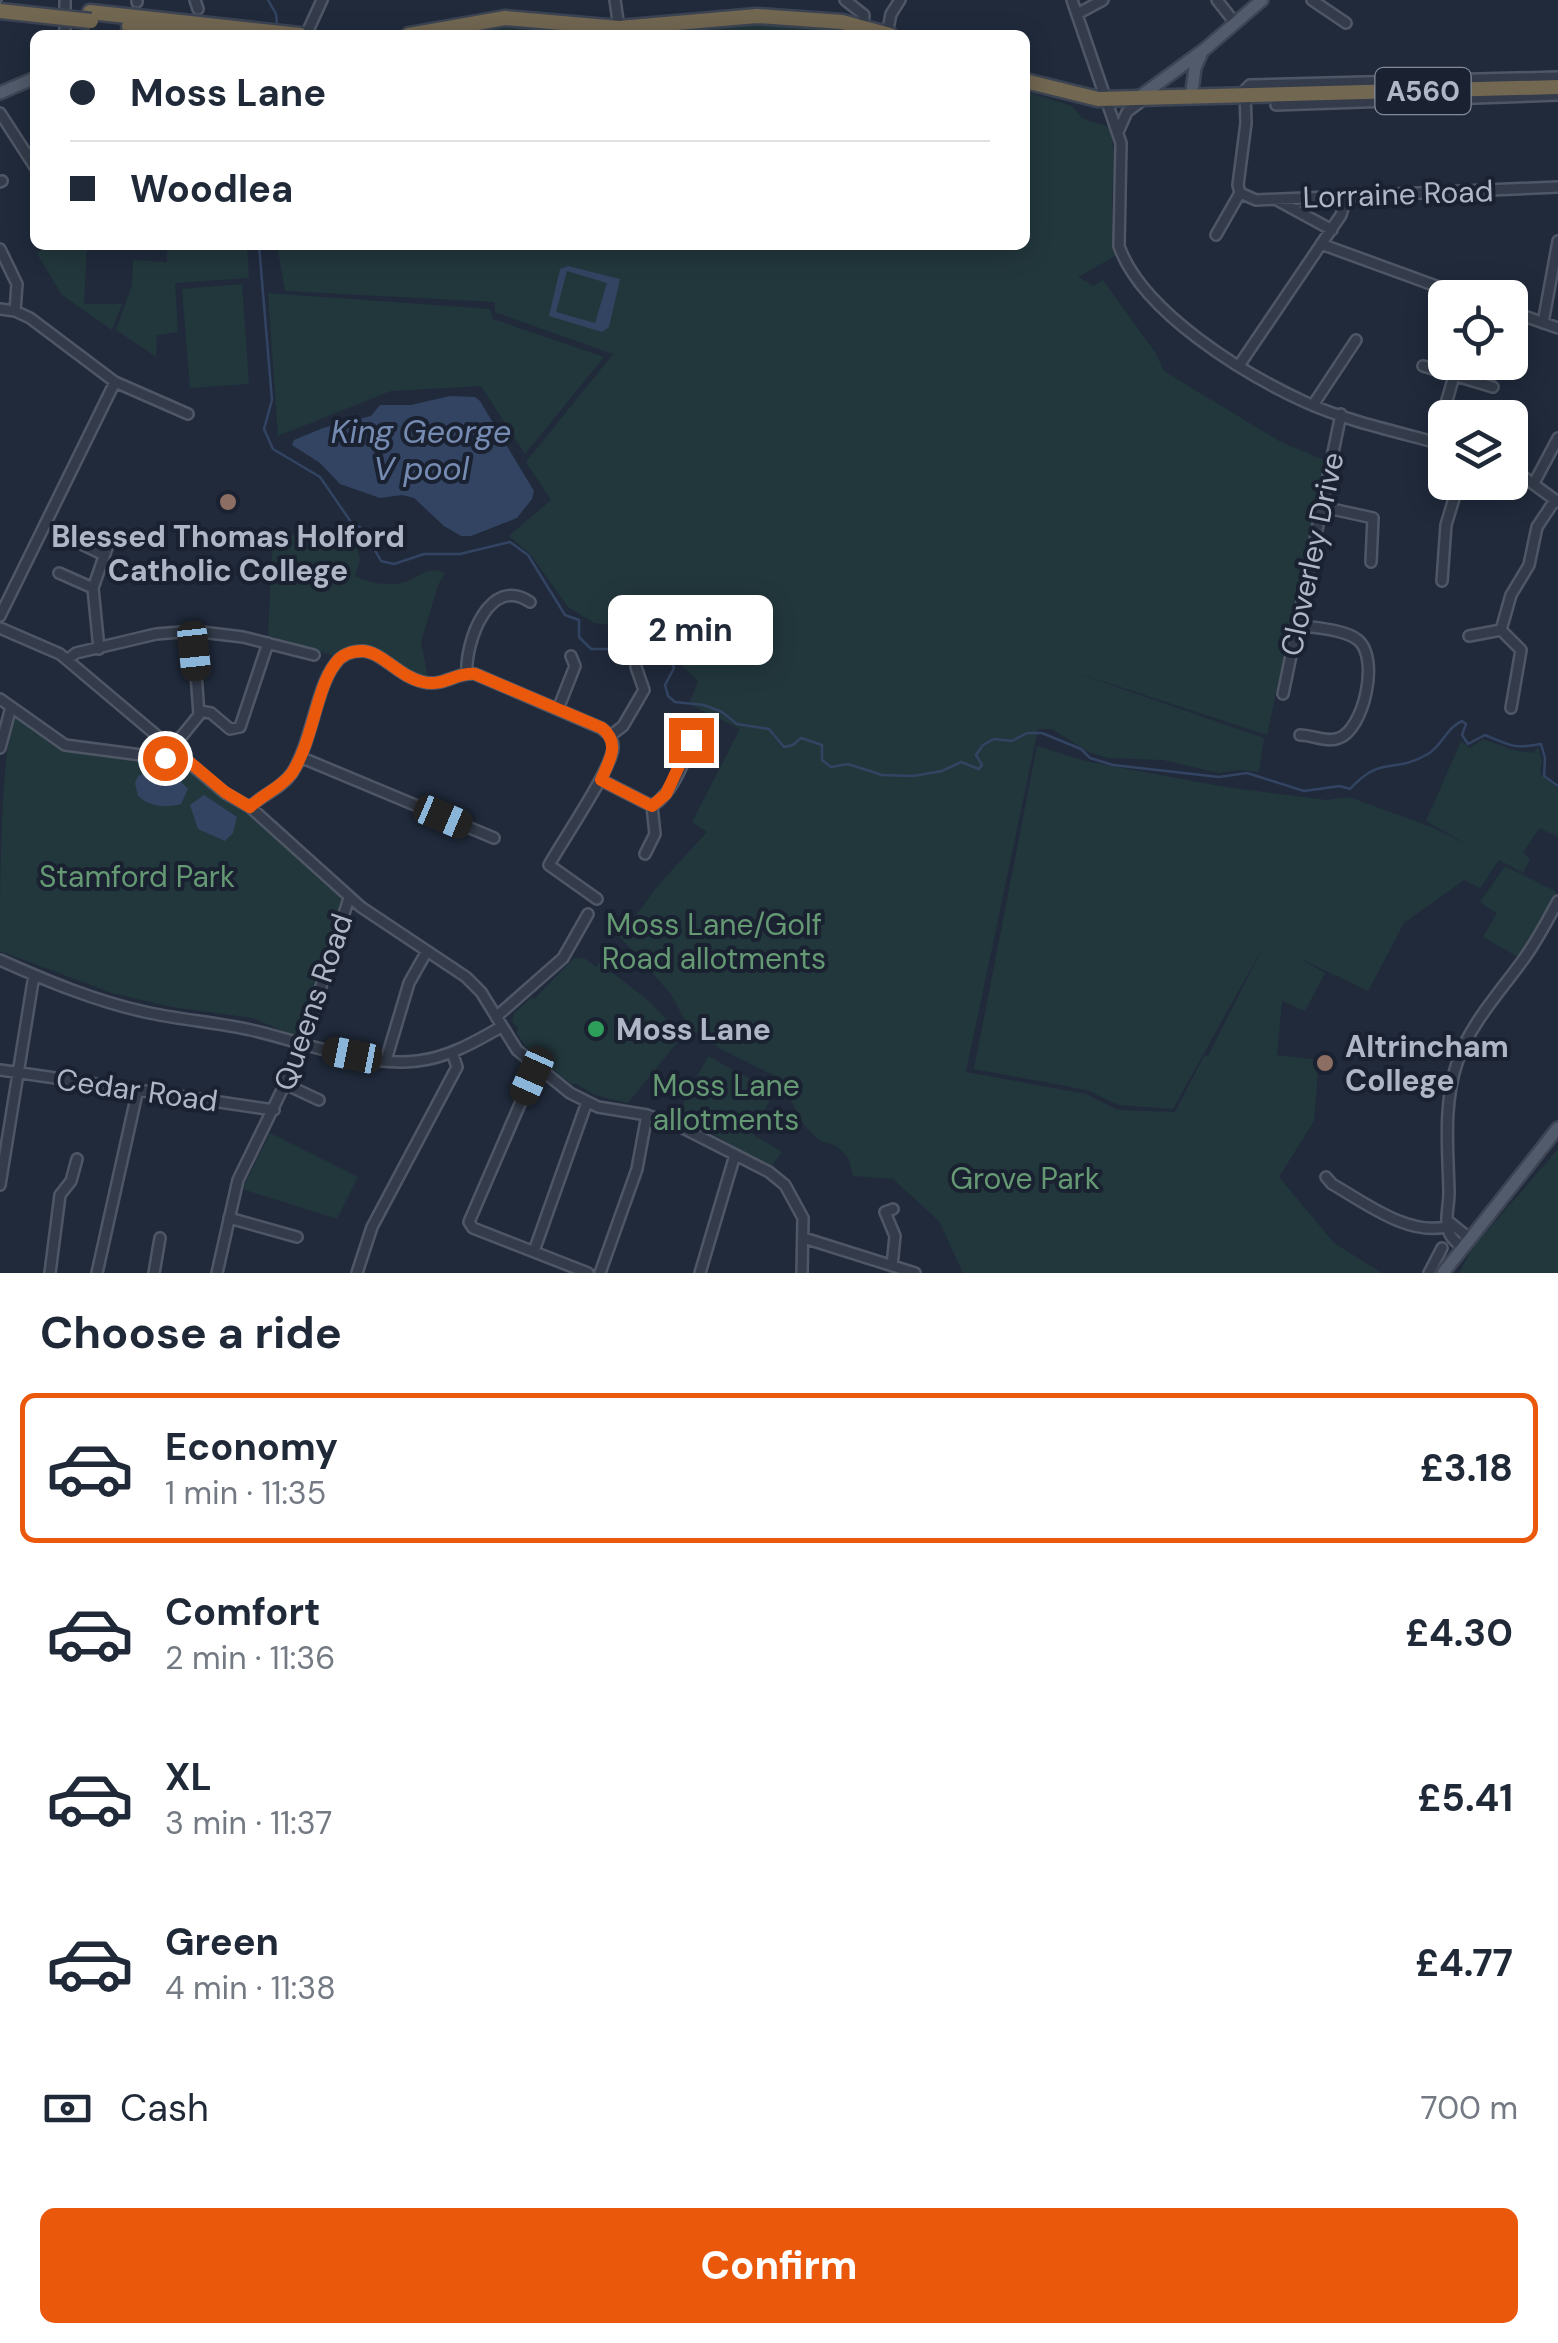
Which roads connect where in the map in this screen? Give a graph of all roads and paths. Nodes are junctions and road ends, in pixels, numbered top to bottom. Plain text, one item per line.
1 (65, 0) edge
2 (322, 0) edge
3 (614, 0) edge
4 (845, 0) edge
5 (900, 0) edge
6 (1072, 0) edge
7 (1103, 0) edge
8 (1216, 0) edge
9 (1262, 0) edge
10 (1312, 0) edge
11 (0, 2) edge
12 (0, 11) edge
13 (1076, 14) junction
14 (91, 16) junction
15 (1235, 23) junction
16 (1346, 23) dead end
17 (864, 27) junction
18 (619, 28) junction
19 (65, 30) edge
20 (162, 30) edge
21 (232, 30) edge
22 (306, 30) edge
23 (437, 30) edge
24 (875, 30) edge
25 (889, 30) edge
26 (1205, 48) junction
27 (1093, 68) junction
28 (1558, 77) edge
29 (30, 80) edge
30 (1030, 82) edge
31 (1558, 87) edge
32 (0, 93) edge
33 (1075, 95) junction
34 (1558, 95) edge
35 (1245, 96) junction
36 (1278, 97) junction
37 (1142, 98) junction
38 (1192, 98) junction
39 (1107, 99) junction
40 (1298, 99) junction
41 (0, 113) edge
42 (1119, 132) junction
43 (30, 159) edge
44 (1558, 187) edge
45 (1240, 193) junction
46 (1347, 196) junction
47 (1274, 199) junction
48 (1332, 230) junction
49 (1216, 234) dead end
50 (1558, 240) edge
51 (1321, 244) junction
52 (0, 249) edge
53 (1428, 283) edge
54 (0, 309) edge
55 (15, 310) junction
56 (1528, 318) edge
57 (1543, 323) junction
58 (1558, 328) edge
59 (1356, 340) dead end
60 (1240, 364) junction
61 (1423, 366) dead end
62 (1428, 368) edge
63 (1468, 380) edge
64 (115, 382) junction
65 (1492, 387) dead end
66 (1313, 405) junction
67 (188, 414) dead end
68 (1342, 414) junction
69 (1558, 438) edge
70 (1428, 440) edge
71 (1528, 479) edge
72 (1534, 483) junction
73 (1454, 500) edge
74 (1557, 500) edge
75 (1322, 507) junction
76 (75, 541) dead end
77 (1371, 562) dead end
78 (59, 573) dead end
79 (1443, 581) dead end
80 (93, 588) junction
81 (530, 602) dead end
82 (0, 616) edge
83 (1297, 625) junction
84 (0, 628) edge
85 (193, 630) junction
86 (1501, 630) junction
87 (1469, 636) dead end
88 (268, 643) junction
89 (99, 649) junction
90 (314, 655) dead end
91 (571, 656) dead end
92 (67, 660) junction
93 (636, 667) dead end
94 (467, 673) junction
95 (1283, 694) dead end
96 (0, 699) edge
97 (1516, 705) dead end
98 (10, 707) junction
99 (558, 709) junction
100 (199, 711) junction
101 (692, 730) dead end
102 (1300, 735) dead end
103 (610, 736) junction
104 (0, 748) edge
105 (174, 749) junction
106 (300, 757) junction
107 (601, 780) junction
108 (652, 806) junction
109 (250, 807) junction
110 (494, 838) dead end
111 (645, 854) dead end
112 (350, 898) junction
113 (597, 899) dead end
114 (1558, 900) edge
115 (588, 914) dead end
116 (427, 951) junction
117 (0, 960) edge
118 (34, 975) junction
119 (499, 1022) junction
120 (303, 1044) junction
121 (452, 1052) junction
122 (386, 1060) junction
123 (536, 1067) junction
124 (0, 1070) edge
125 (18, 1073) junction
126 (287, 1085) junction
127 (138, 1088) junction
128 (318, 1100) dead end
129 (587, 1102) junction
130 (274, 1110) junction
131 (648, 1116) junction
132 (1558, 1128) edge
133 (736, 1155) junction
134 (77, 1159) dead end
135 (1326, 1177) dead end
136 (0, 1186) edge
137 (893, 1209) dead end
138 (230, 1218) junction
139 (1448, 1224) junction
140 (297, 1237) dead end
141 (160, 1238) dead end
142 (804, 1238) junction
143 (1465, 1242) junction
144 (1442, 1248) dead end
145 (534, 1251) junction
146 (892, 1266) junction
147 (50, 1273) edge
148 (97, 1273) edge
149 (154, 1273) edge
150 (218, 1273) edge
151 (357, 1273) edge
152 (588, 1273) edge
153 (600, 1273) edge
154 (700, 1273) edge
155 (802, 1273) edge
156 (915, 1273) edge
157 (1429, 1273) edge
158 (1442, 1273) edge

1 - 19 street
2 - 22 street
3 - 18 street
4 - 17 street
5 - 25 street
6 - 13 street
7 - 13 street
8 - 15 street
9 - 15 main road
10 - 16 street
11 - 14 highway
12 - 14 highway, bridge
13 - 27 street
14 - 20 highway
14 - 21 highway
15 - 26 main road
17 - 18 highway
17 - 24 highway
18 - 23 highway
26 - 37 main road
26 - 38 main road
27 - 33 street
27 - 39 street
28 - 36 street
29 - 32 main road
30 - 33 highway, A560
31 - 40 highway, A560
33 - 39 highway, A560
34 - 40 street
35 - 36 highway, A560
35 - 38 highway, A560
35 - 45 street
36 - 40 highway, A560
37 - 38 highway, A560
37 - 39 highway, A560
37 - 42 street
39 - 42 street
41 - 43 street
42 - 60 street
44 - 46 street, Lorraine Road
45 - 47 street, Lorraine Road
45 - 49 street
46 - 47 street, Lorraine Road
46 - 48 street
47 - 48 street
48 - 51 street
50 - 57 street
51 - 53 street
51 - 60 street
52 - 55 street
54 - 55 street
55 - 64 street
56 - 57 street
57 - 58 street
59 - 66 street
60 - 66 street
61 - 62 street
63 - 65 street
64 - 67 street
64 - 82 street
66 - 68 street
68 - 70 street
68 - 75 street, Cloverley Drive
69 - 72 street
71 - 72 street
72 - 74 street
73 - 79 street
74 - 86 street
75 - 77 street
75 - 83 street, Cloverley Drive
76 - 80 street
78 - 80 street
80 - 89 street
81 - 94 street
83 - 95 street, Cloverley Drive
83 - 102 street
84 - 92 street
85 - 88 street
85 - 89 street
85 - 100 street
86 - 87 street
86 - 97 street
88 - 90 street
88 - 100 street
89 - 92 street
91 - 99 street
92 - 105 street
93 - 103 street
94 - 99 street
94 - 106 street
96 - 98 street
98 - 104 street
98 - 105 street
99 - 103 street
100 - 105 street
101 - 108 street
103 - 107 street
105 - 109 street
106 - 109 street
106 - 110 street
107 - 108 street
107 - 113 street
108 - 111 street
109 - 112 street
112 - 116 street
112 - 120 street, Queens Road
114 - 139 street
115 - 119 street
116 - 119 street
116 - 122 street
117 - 118 street
118 - 120 street
118 - 125 street
119 - 121 street
119 - 123 street
120 - 122 street
120 - 126 street, Queens Road
121 - 122 street
121 - 151 street
123 - 129 street
123 - 145 street
124 - 125 street, Cedar Road
125 - 127 street, Cedar Road
125 - 136 street
126 - 128 street
126 - 130 street, Queens Road
127 - 130 street, Cedar Road
127 - 148 street
129 - 131 street
129 - 145 street
130 - 138 street, Queens Road
131 - 133 street
131 - 153 street
132 - 143 main road
133 - 142 street
133 - 154 street
134 - 147 street
135 - 139 street
137 - 146 street
138 - 140 street
138 - 150 street, Queens Road
139 - 143 street
141 - 149 street
142 - 146 street
142 - 155 street
143 - 158 main road
144 - 157 street
145 - 152 street
146 - 156 street

